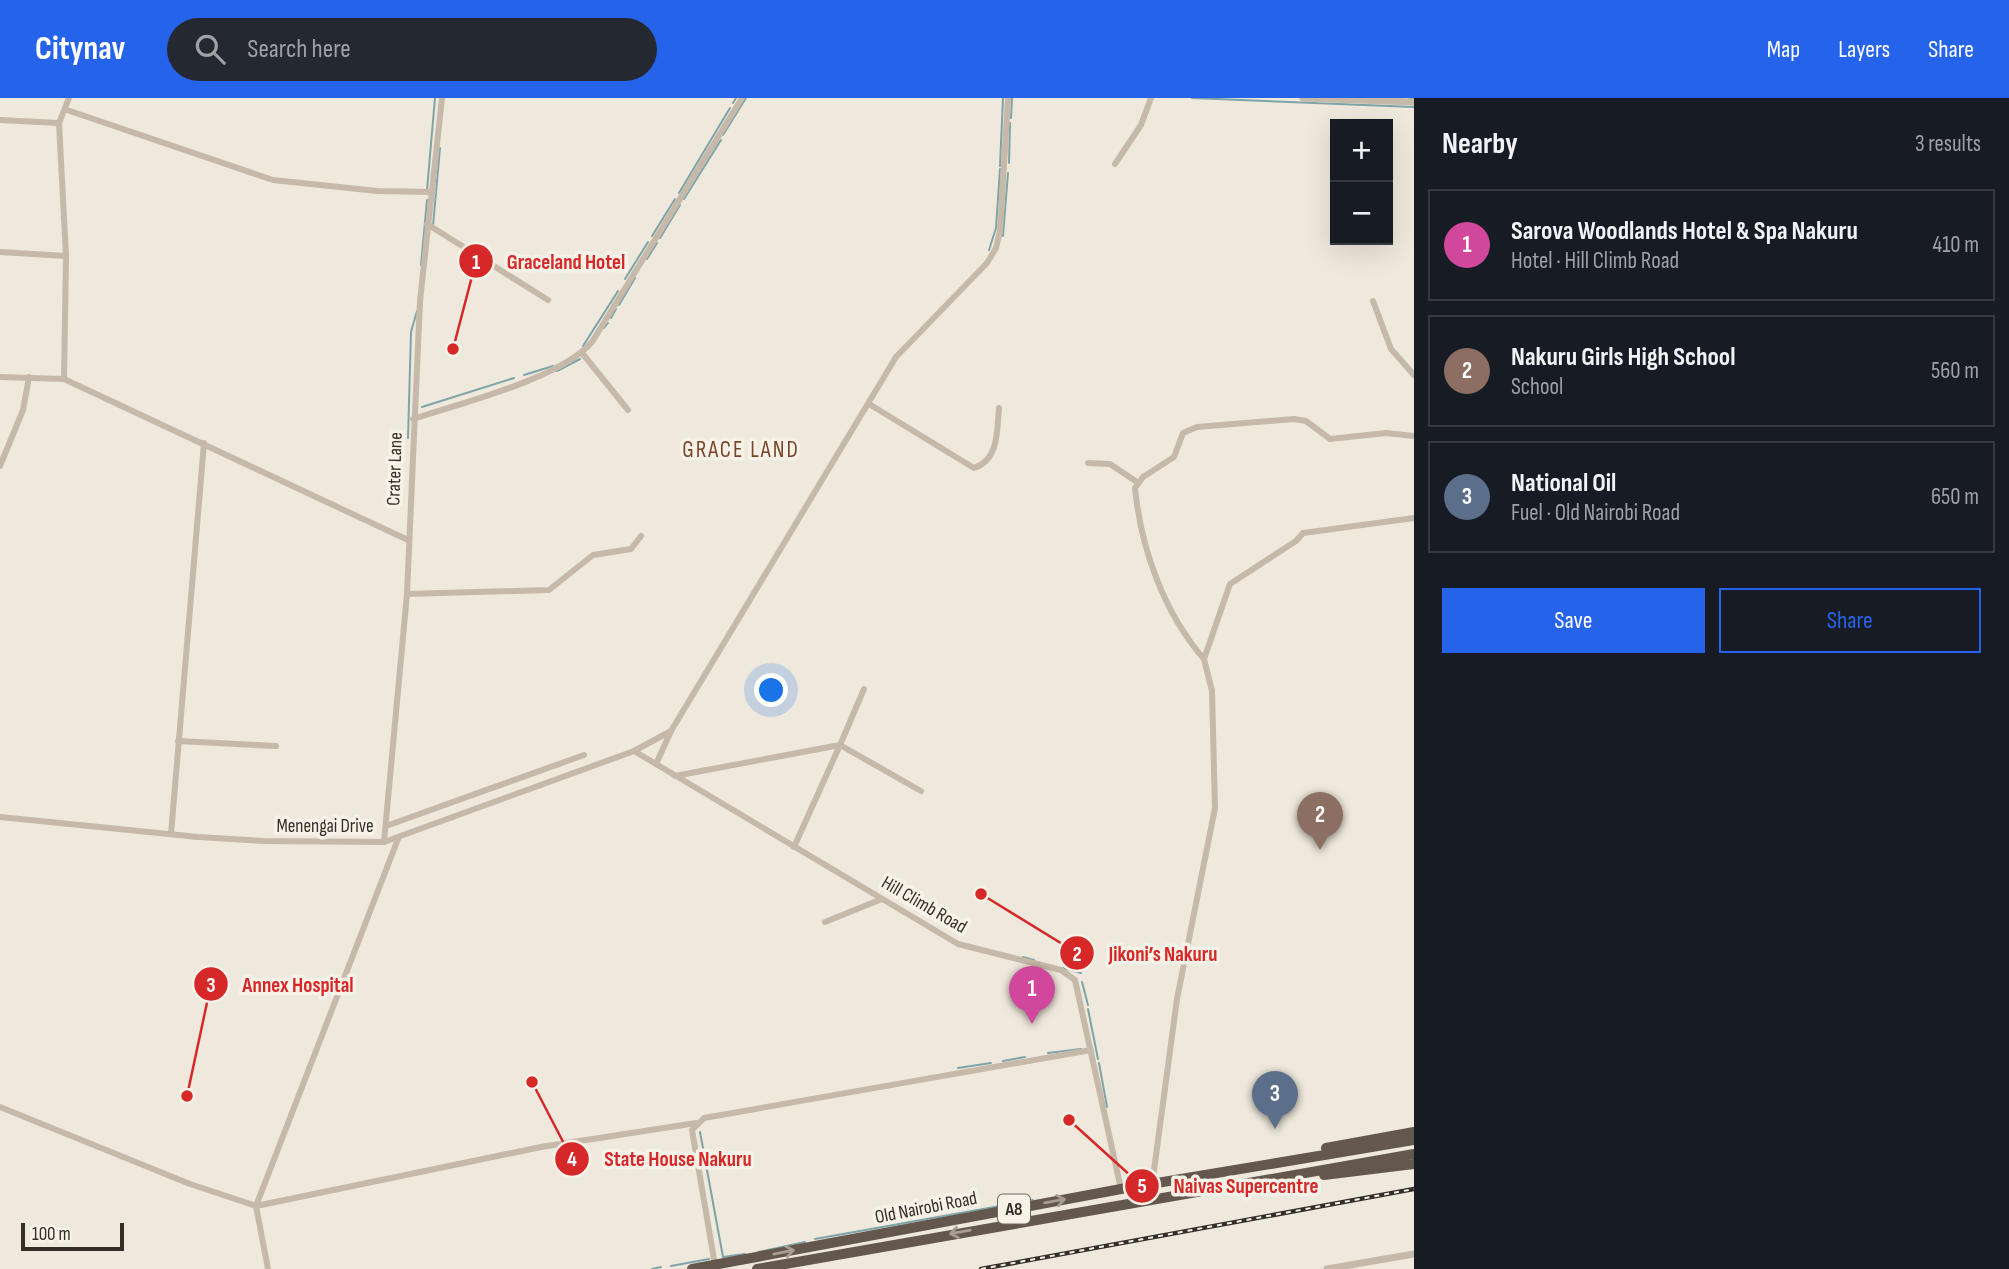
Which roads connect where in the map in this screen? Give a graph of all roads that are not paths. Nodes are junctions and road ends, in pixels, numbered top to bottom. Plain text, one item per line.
1 (69, 98) edge
2 (442, 98) edge
3 (742, 98) edge
4 (1009, 98) edge
5 (1151, 98) edge
6 (1303, 98) edge
7 (1414, 102) edge
8 (67, 110) junction
9 (0, 120) edge
10 (59, 122) junction
11 (1115, 164) dead end
12 (433, 192) junction
13 (427, 224) junction
14 (0, 252) edge
15 (66, 256) junction
16 (548, 300) dead end
17 (1373, 301) dead end
18 (582, 353) junction
19 (1414, 375) edge
20 (0, 377) edge
21 (30, 377) junction
22 (64, 379) junction
23 (869, 404) junction
24 (999, 408) dead end
25 (628, 410) dead end
26 (412, 419) junction
27 (1414, 436) edge
28 (204, 443) junction
29 (1088, 463) dead end
30 (0, 466) edge
31 (1137, 482) junction
32 (1414, 518) edge
33 (641, 536) dead end
34 (408, 540) junction
35 (407, 594) junction
36 (1204, 659) junction
37 (864, 689) dead end
38 (671, 731) junction
39 (178, 741) junction
40 (840, 745) junction
41 (276, 746) dead end
42 (634, 751) junction
43 (583, 755) dead end
44 (656, 764) junction
45 (675, 776) junction
46 (921, 791) dead end
47 (0, 817) edge
48 (386, 826) junction
49 (171, 834) junction
50 (398, 839) junction
51 (384, 842) junction
52 (794, 848) junction
53 (882, 899) junction
54 (825, 922) dead end
55 (1091, 1050) junction
56 (0, 1107) edge
57 (696, 1123) junction
58 (1414, 1132) edge
59 (1414, 1140) edge
60 (1414, 1154) edge
61 (1293, 1161) junction
62 (1414, 1164) edge
63 (1295, 1176) junction
64 (1152, 1185) junction
65 (1121, 1189) junction
66 (256, 1206) junction
67 (1414, 1254) edge
68 (715, 1265) junction
69 (268, 1269) edge
70 (692, 1269) edge
71 (757, 1269) edge
72 (1327, 1269) edge

1 - 8 street
2 - 12 street, Crater Lane
3 - 18 street
4 - 23 street
5 - 11 street
6 - 7 street
8 - 10 street
8 - 12 street
9 - 10 street
10 - 15 street
12 - 13 street, Crater Lane
13 - 16 street
13 - 26 street, Crater Lane
14 - 15 street
15 - 22 street
17 - 19 street
18 - 25 street
18 - 26 street
20 - 21 street
21 - 22 street
21 - 30 street
22 - 28 street
23 - 24 street
23 - 38 street
26 - 34 street, Crater Lane
27 - 31 street
28 - 34 street
28 - 39 street
29 - 31 street
31 - 36 street
32 - 36 street
33 - 35 street
34 - 35 street, Crater Lane
35 - 48 street, Crater Lane
36 - 64 street
37 - 40 street
38 - 42 street, Menengai Drive
38 - 44 street
39 - 41 street
39 - 49 street
40 - 45 street
40 - 46 street
40 - 52 street
42 - 44 street, Hill Climb Road
42 - 50 street, Menengai Drive
43 - 48 street
44 - 45 street, Hill Climb Road
45 - 52 street, Hill Climb Road
47 - 49 street, Menengai Drive
48 - 51 street, Crater Lane
49 - 51 street, Menengai Drive
50 - 51 street, Menengai Drive
50 - 66 street
52 - 53 street, Hill Climb Road
53 - 54 street
53 - 55 street, Hill Climb Road
55 - 57 street
55 - 65 street, Hill Climb Road
56 - 66 street
57 - 66 street
57 - 68 street
58 - 61 highway
59 - 61 highway, Old Nairobi Road / A8
60 - 63 highway, Old Nairobi Road / A8
61 - 64 highway, Old Nairobi Road / A8
62 - 63 highway
63 -> 71 highway, Old Nairobi Road / A8
64 - 65 highway, Old Nairobi Road / A8
68 -> 65 highway, Old Nairobi Road / A8
66 - 69 street
67 - 72 street
68 - 70 highway, Old Nairobi Road / A8

